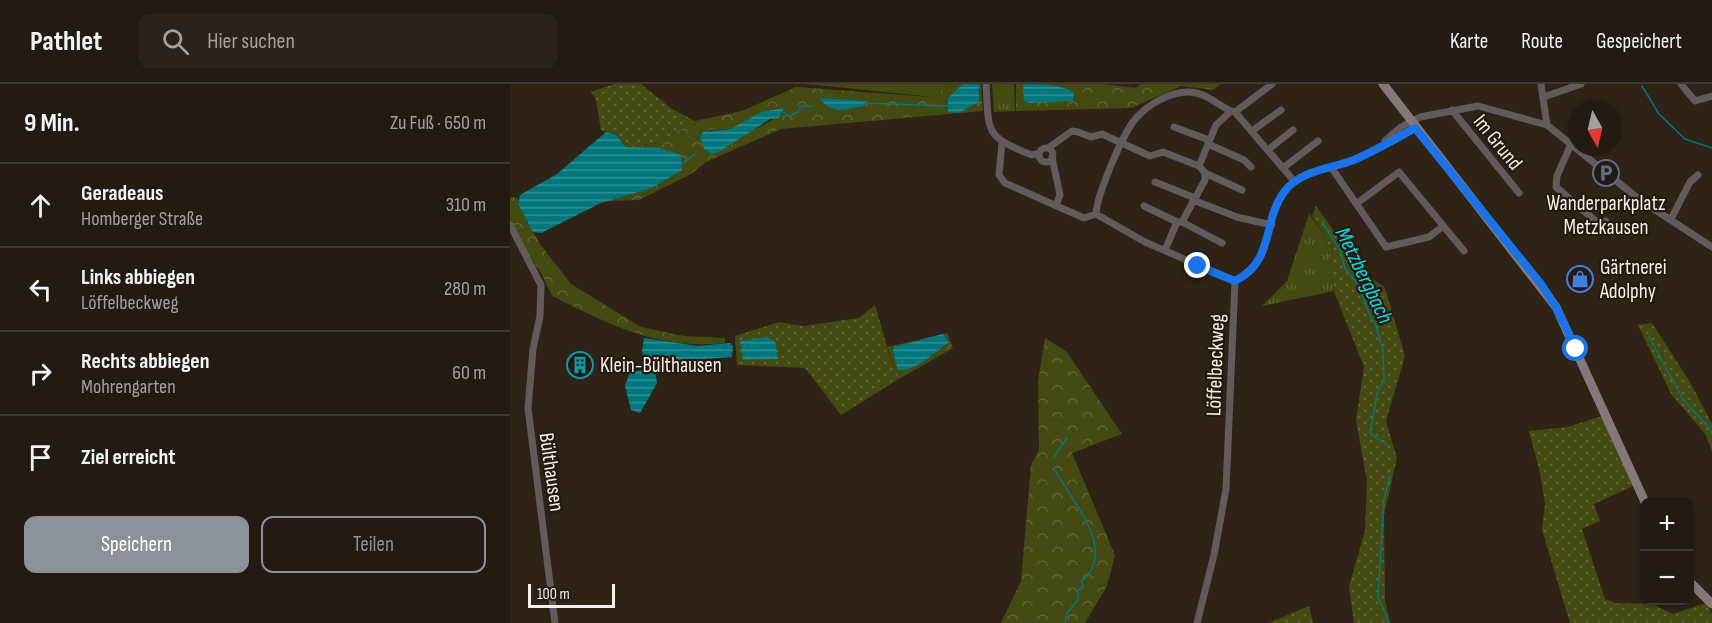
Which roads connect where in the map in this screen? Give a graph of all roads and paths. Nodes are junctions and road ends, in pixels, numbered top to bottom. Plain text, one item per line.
1 (986, 84) edge
2 (1272, 84) edge
3 (1541, 84) edge
4 (1581, 84) edge
5 (1681, 84) edge
6 (1386, 85) edge
7 (1712, 96) edge
8 (1544, 97) junction
9 (1281, 110) dead end
10 (1452, 110) junction
11 (1233, 112) junction
12 (1413, 124) junction
13 (1547, 125) junction
14 (1174, 127) dead end
15 (1293, 130) dead end
16 (1252, 131) junction
17 (1318, 141) dead end
18 (1209, 142) junction
19 (1568, 142) edge
20 (1002, 143) junction
21 (1123, 144) junction
22 (1048, 148) junction
23 (1269, 149) junction
24 (1568, 151) edge
25 (1039, 153) junction
26 (1586, 156) edge
27 (1052, 157) junction
28 (1200, 166) junction
29 (1251, 167) dead end
30 (1331, 167) junction
31 (1283, 168) junction
32 (1205, 173) junction
33 (1698, 175) dead end
34 (1294, 181) junction
35 (1155, 182) dead end
36 (1242, 190) dead end
37 (1520, 193) dead end
38 (1194, 199) junction
39 (1356, 204) junction
40 (1056, 205) junction
41 (1144, 206) dead end
42 (1096, 214) junction
43 (1671, 219) junction
44 (1606, 221) dead end
45 (1180, 222) junction
46 (510, 225) edge
47 (1272, 225) junction
48 (1442, 227) junction
49 (1222, 243) dead end
50 (1712, 247) edge
51 (1165, 250) junction
52 (1464, 251) dead end
53 (1235, 281) junction
54 (1643, 497) edge
55 (1694, 587) edge
56 (1712, 604) edge
57 (555, 623) edge
58 (1197, 623) edge

1 - 20 street
2 - 11 street
3 - 8 street
4 - 8 street
5 - 7 street
6 - 12 main road
8 - 13 street
9 - 16 street
10 - 12 street
10 - 13 street
10 - 37 street, Im Grund
11 - 16 street
11 - 18 street
11 - 21 street
12 - 30 street
12 - 54 main road
13 - 19 street
14 - 18 street
15 - 23 street
16 - 23 street
17 - 31 street
18 - 28 street
18 - 29 street
20 - 25 street
20 - 40 street
21 - 22 street
21 - 28 street
21 - 42 street
22 - 25 street
22 - 27 street
23 - 31 street
24 - 44 street
25 - 27 street
26 - 43 street
27 - 40 street
28 - 32 street
30 - 34 street
30 - 39 street
31 - 34 street
32 - 36 street
32 - 38 street
33 - 43 street
34 - 47 street
35 - 38 street
38 - 45 street
38 - 47 street
39 - 48 street
39 - 48 street
40 - 42 street
41 - 45 street
42 - 51 street
43 - 50 street
45 - 49 street
45 - 51 street
46 - 57 street, Bülthausen
47 - 53 street
48 - 52 street
51 - 53 street
53 - 58 street, Löffelbeckweg
55 - 56 main road

